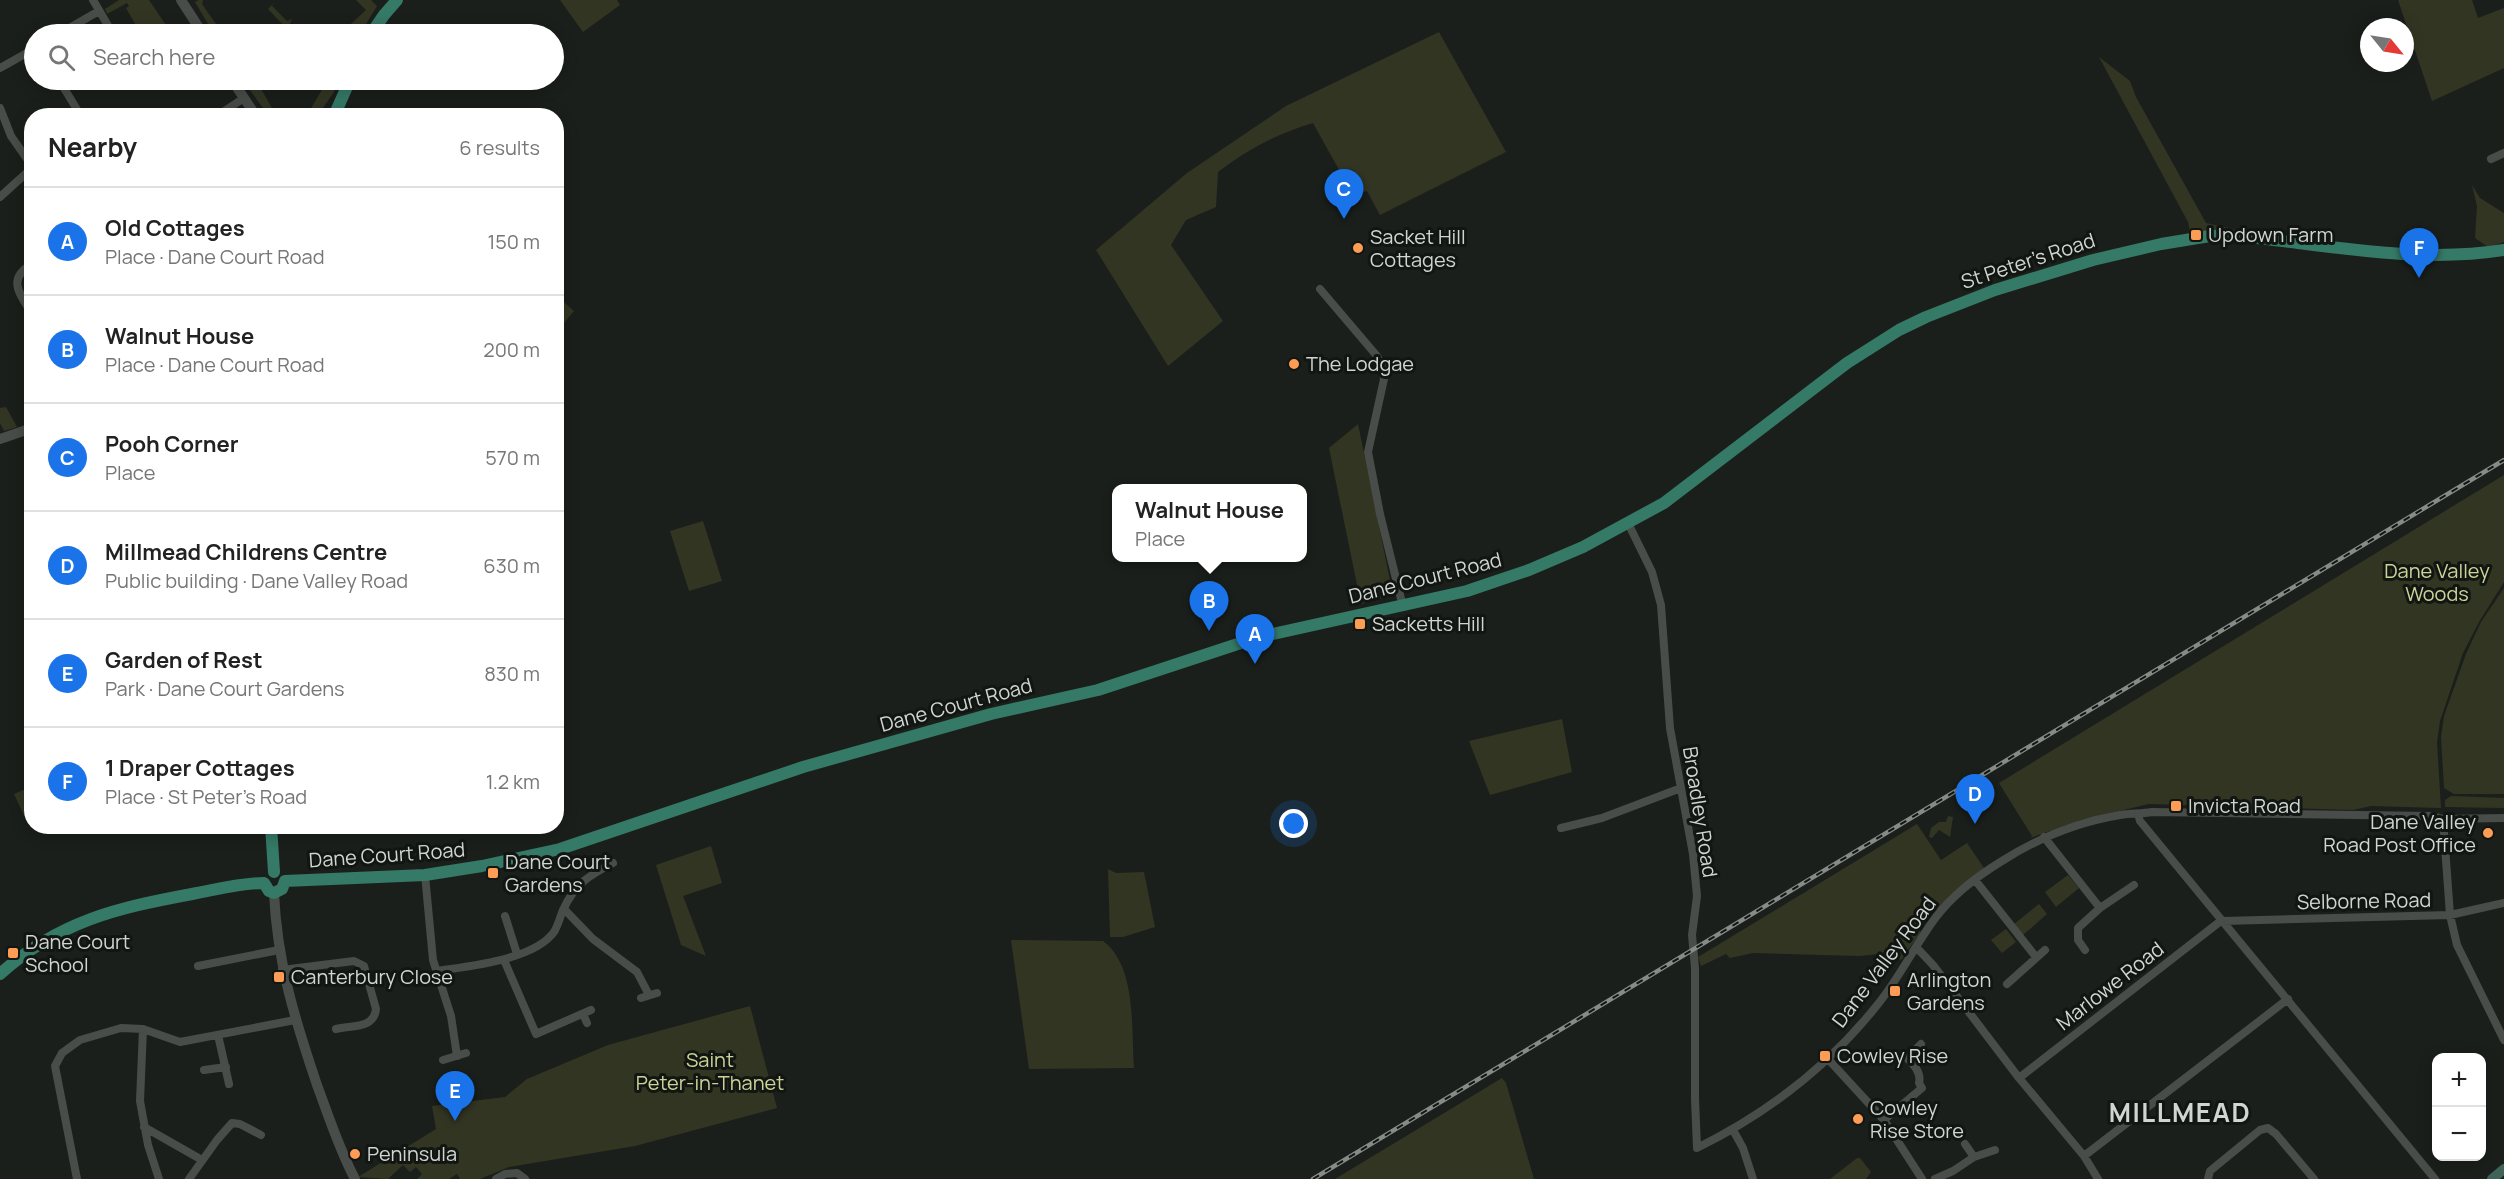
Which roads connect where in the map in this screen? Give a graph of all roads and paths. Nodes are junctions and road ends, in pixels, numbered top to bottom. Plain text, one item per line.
1 (93, 0) edge
2 (181, 0) edge
3 (397, 0) edge
4 (99, 11) junction
5 (76, 24) edge
6 (107, 24) edge
7 (197, 24) edge
8 (378, 24) edge
9 (24, 55) edge
10 (0, 68) edge
11 (65, 90) edge
12 (239, 90) edge
13 (345, 90) edge
14 (244, 98) junction
15 (340, 101) junction
16 (0, 108) edge
17 (76, 108) edge
18 (229, 108) edge
19 (251, 108) edge
20 (333, 108) edge
21 (337, 108) edge
22 (24, 155) edge
23 (2503, 157) edge
24 (2491, 159) dead end
25 (24, 174) edge
26 (0, 197) edge
27 (2504, 250) edge
28 (24, 269) edge
29 (1320, 289) dead end
30 (24, 301) edge
31 (24, 432) edge
32 (0, 439) edge
33 (1628, 523) junction
34 (1404, 606) junction
35 (1681, 788) junction
36 (2138, 814) junction
37 (2504, 818) edge
38 (2443, 819) junction
39 (1561, 828) dead end
40 (272, 834) edge
41 (2044, 837) junction
42 (613, 863) dead end
43 (274, 872) junction
44 (425, 875) junction
45 (1975, 880) junction
46 (285, 881) junction
47 (264, 883) junction
48 (2134, 885) dead end
49 (274, 893) junction
50 (2504, 903) edge
51 (2100, 908) junction
52 (564, 909) junction
53 (2450, 915) junction
54 (505, 916) dead end
55 (2223, 920) junction
56 (1916, 947) junction
57 (279, 950) junction
58 (2045, 950) dead end
59 (2085, 950) dead end
60 (517, 954) junction
61 (2036, 957) junction
62 (504, 960) junction
63 (203, 962) dead end
64 (282, 970) junction
65 (437, 971) junction
66 (0, 974) edge
67 (2007, 984) dead end
68 (649, 996) dead end
69 (2288, 999) junction
70 (295, 1020) junction
71 (587, 1023) dead end
72 (340, 1025) dead end
73 (143, 1029) junction
74 (218, 1035) junction
75 (2504, 1040) edge
76 (1921, 1044) dead end
77 (466, 1053) dead end
78 (457, 1056) junction
79 (1828, 1059) junction
80 (443, 1060) dead end
81 (226, 1067) junction
82 (204, 1070) dead end
83 (2019, 1078) junction
84 (229, 1084) dead end
85 (254, 1120) dead end
86 (1884, 1120) junction
87 (144, 1126) junction
88 (249, 1129) junction
89 (1733, 1130) junction
90 (261, 1135) dead end
91 (1965, 1144) dead end
92 (1697, 1148) joint
93 (1995, 1150) dead end
94 (2084, 1156) junction
95 (1974, 1157) junction
96 (202, 1160) junction
97 (2504, 1169) edge
98 (77, 1179) edge
99 (159, 1179) edge
100 (189, 1179) edge
101 (355, 1179) edge
102 (496, 1179) edge
103 (525, 1179) edge
104 (1753, 1179) edge
105 (1922, 1179) edge
106 (1935, 1179) edge
107 (2098, 1179) edge
108 (2208, 1179) edge
109 (2314, 1179) edge
110 (2435, 1179) edge
111 (2492, 1179) edge

1 - 4 street
2 - 7 street
3 - 8 main road
4 - 5 street
4 - 6 street
9 - 10 street
11 - 17 street
12 - 14 street
13 - 15 main road
14 - 18 street
14 - 19 street
15 - 20 main road
15 - 21 main road
16 - 22 street
23 - 24 street
25 - 26 street
27 - 33 main road, St Peter's Road
28 - 30 street
29 - 34 street
31 - 32 street
33 - 34 main road, Dane Court Road
33 - 35 street, Broadley Road
34 - 44 main road, Dane Court Road
35 - 39 street
35 - 92 street, Broadley Road
36 - 38 street, Dane Valley Road
36 - 41 street, Dane Valley Road
36 - 55 street
37 - 38 street, Dane Valley Road
38 - 53 street
40 - 43 main road
41 - 45 street, Dane Valley Road
41 - 51 street
42 - 52 street
43 - 46 main road
43 - 47 main road
44 - 46 main road, Dane Court Road
44 - 65 street
45 - 56 street, Dane Valley Road
45 - 61 street
46 - 49 main road
47 - 49 main road
47 - 66 main road
48 - 51 street
49 - 57 street
50 - 53 street, Selborne Road
51 - 59 street
52 - 60 street
52 - 68 street
53 - 55 street, Selborne Road
53 - 75 street
54 - 60 street
55 - 69 street
55 - 83 street, Marlowe Road
56 - 79 street, Dane Valley Road
56 - 83 street
57 - 63 street
57 - 64 street
58 - 61 street
60 - 62 street
61 - 67 street
62 - 65 street
62 - 71 street
64 - 70 street
64 - 72 street
65 - 78 street
69 - 94 street
69 - 110 street
70 - 74 street
70 - 101 street
73 - 74 street
73 - 87 street
73 - 98 street
74 - 81 street
76 - 86 street
77 - 78 street
78 - 80 street
79 - 86 street
79 - 89 street, Dane Valley Road
81 - 82 street
81 - 84 street
83 - 94 street
85 - 88 street
86 - 105 street
87 - 96 street
87 - 99 street
88 - 90 street
88 - 96 street
89 - 92 street, Dane Valley Road
89 - 104 street
91 - 95 street
93 - 95 street
94 - 107 street
95 - 106 street
96 - 100 street
97 - 111 main road
102 - 103 street
108 - 109 street

